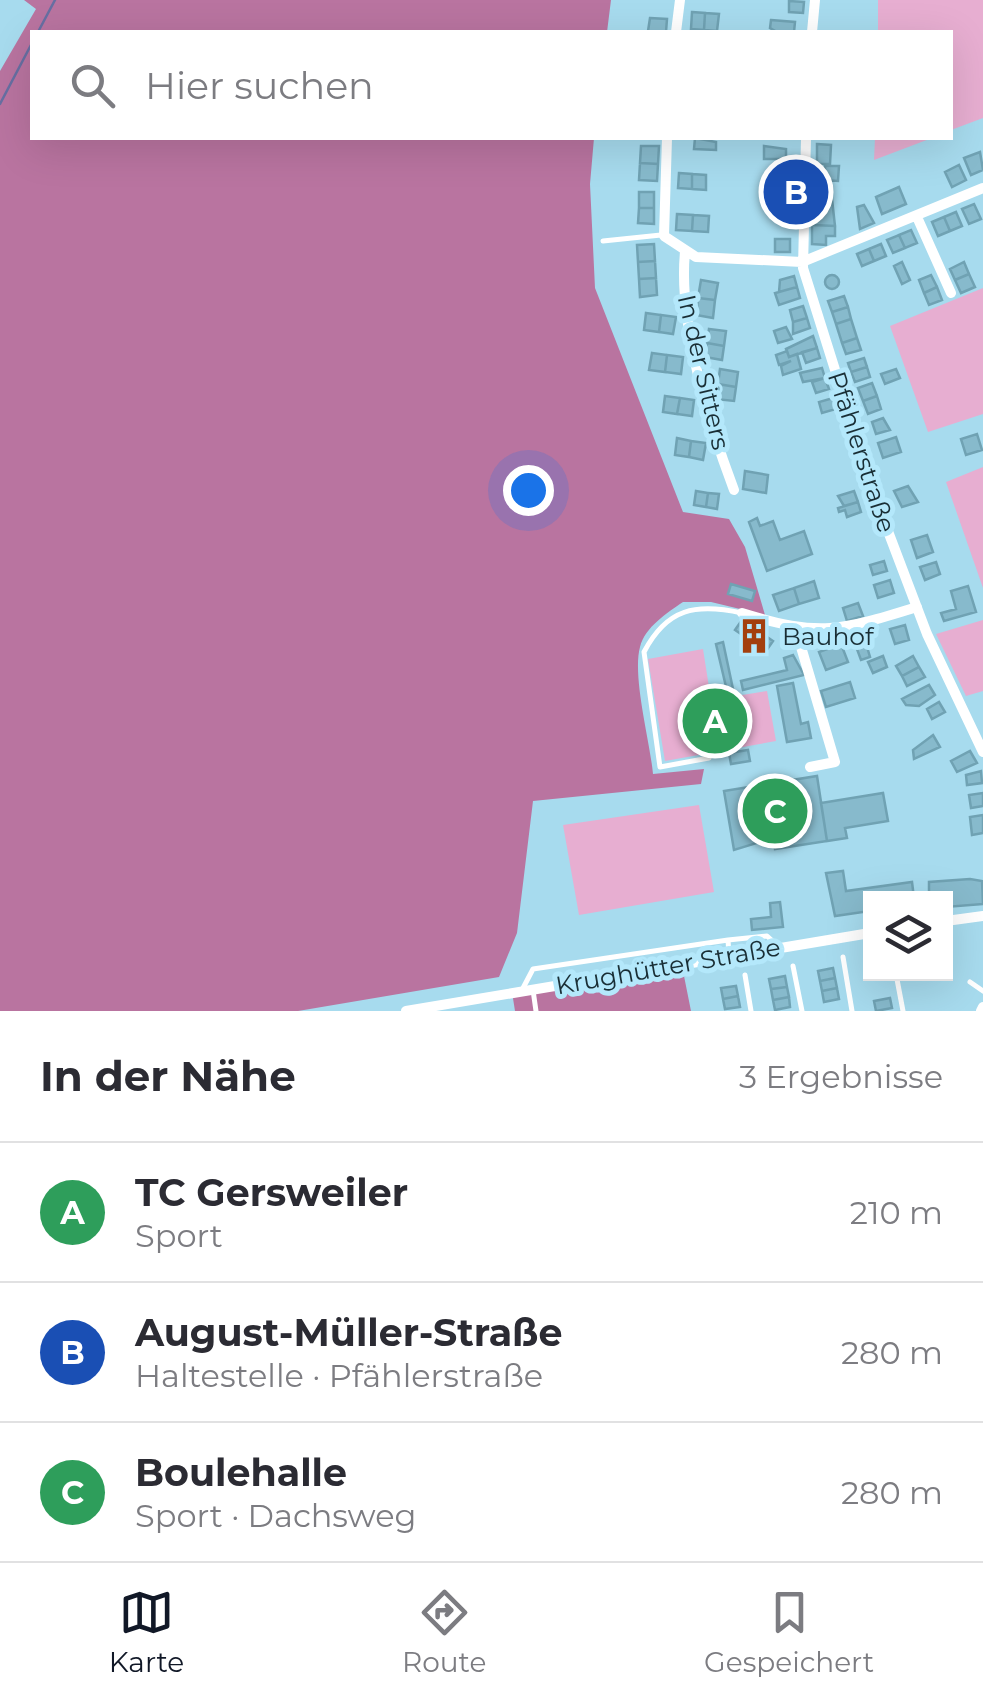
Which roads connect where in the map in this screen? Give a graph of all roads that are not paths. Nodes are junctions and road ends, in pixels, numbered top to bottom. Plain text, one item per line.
1 (680, 0) edge
2 (815, 0) edge
3 (676, 30) edge
4 (812, 30) edge
5 (667, 140) edge
6 (806, 140) edge
7 (983, 188) edge
8 (917, 217) junction
9 (664, 236) junction
10 (603, 241) dead end
11 (685, 252) junction
12 (802, 262) junction
13 (951, 293) dead end
14 (734, 490) dead end
15 (917, 608) junction
16 (742, 613) joint
17 (796, 630) junction
18 (983, 752) edge
19 (709, 758) dead end
20 (810, 767) dead end
21 (983, 916) edge
22 (953, 921) edge
23 (863, 934) edge
24 (728, 940) junction
25 (778, 946) junction
26 (730, 955) junction
27 (843, 957) dead end
28 (793, 966) dead end
29 (745, 975) dead end
30 (897, 981) edge
31 (970, 982) dead end
32 (983, 990) edge
33 (528, 991) junction
34 (406, 1011) edge
35 (536, 1011) edge
36 (751, 1011) edge
37 (802, 1011) edge
38 (852, 1011) edge
39 (903, 1011) edge

1 - 3 street
2 - 4 street
5 - 9 street
6 - 12 street, Pfählerstraße
7 - 8 street
8 - 12 street
8 - 13 street
9 - 10 lane
9 - 11 street, In der Sitters
11 - 12 street, In der Sitters
11 - 14 street, In der Sitters
12 - 15 street, Pfählerstraße
15 - 17 street
15 - 18 street, Pfählerstraße
16 - 17 street
16 - 19 lane
17 - 20 street
21 - 22 street
23 - 25 street, Krughütter Straße
24 - 25 lane
24 - 26 lane
24 - 33 lane
25 - 26 street, Krughütter Straße
26 - 33 street, Krughütter Straße
27 - 38 lane
28 - 37 lane
29 - 36 lane
30 - 39 lane
31 - 32 lane
33 - 34 street, Krughütter Straße
33 - 35 lane

